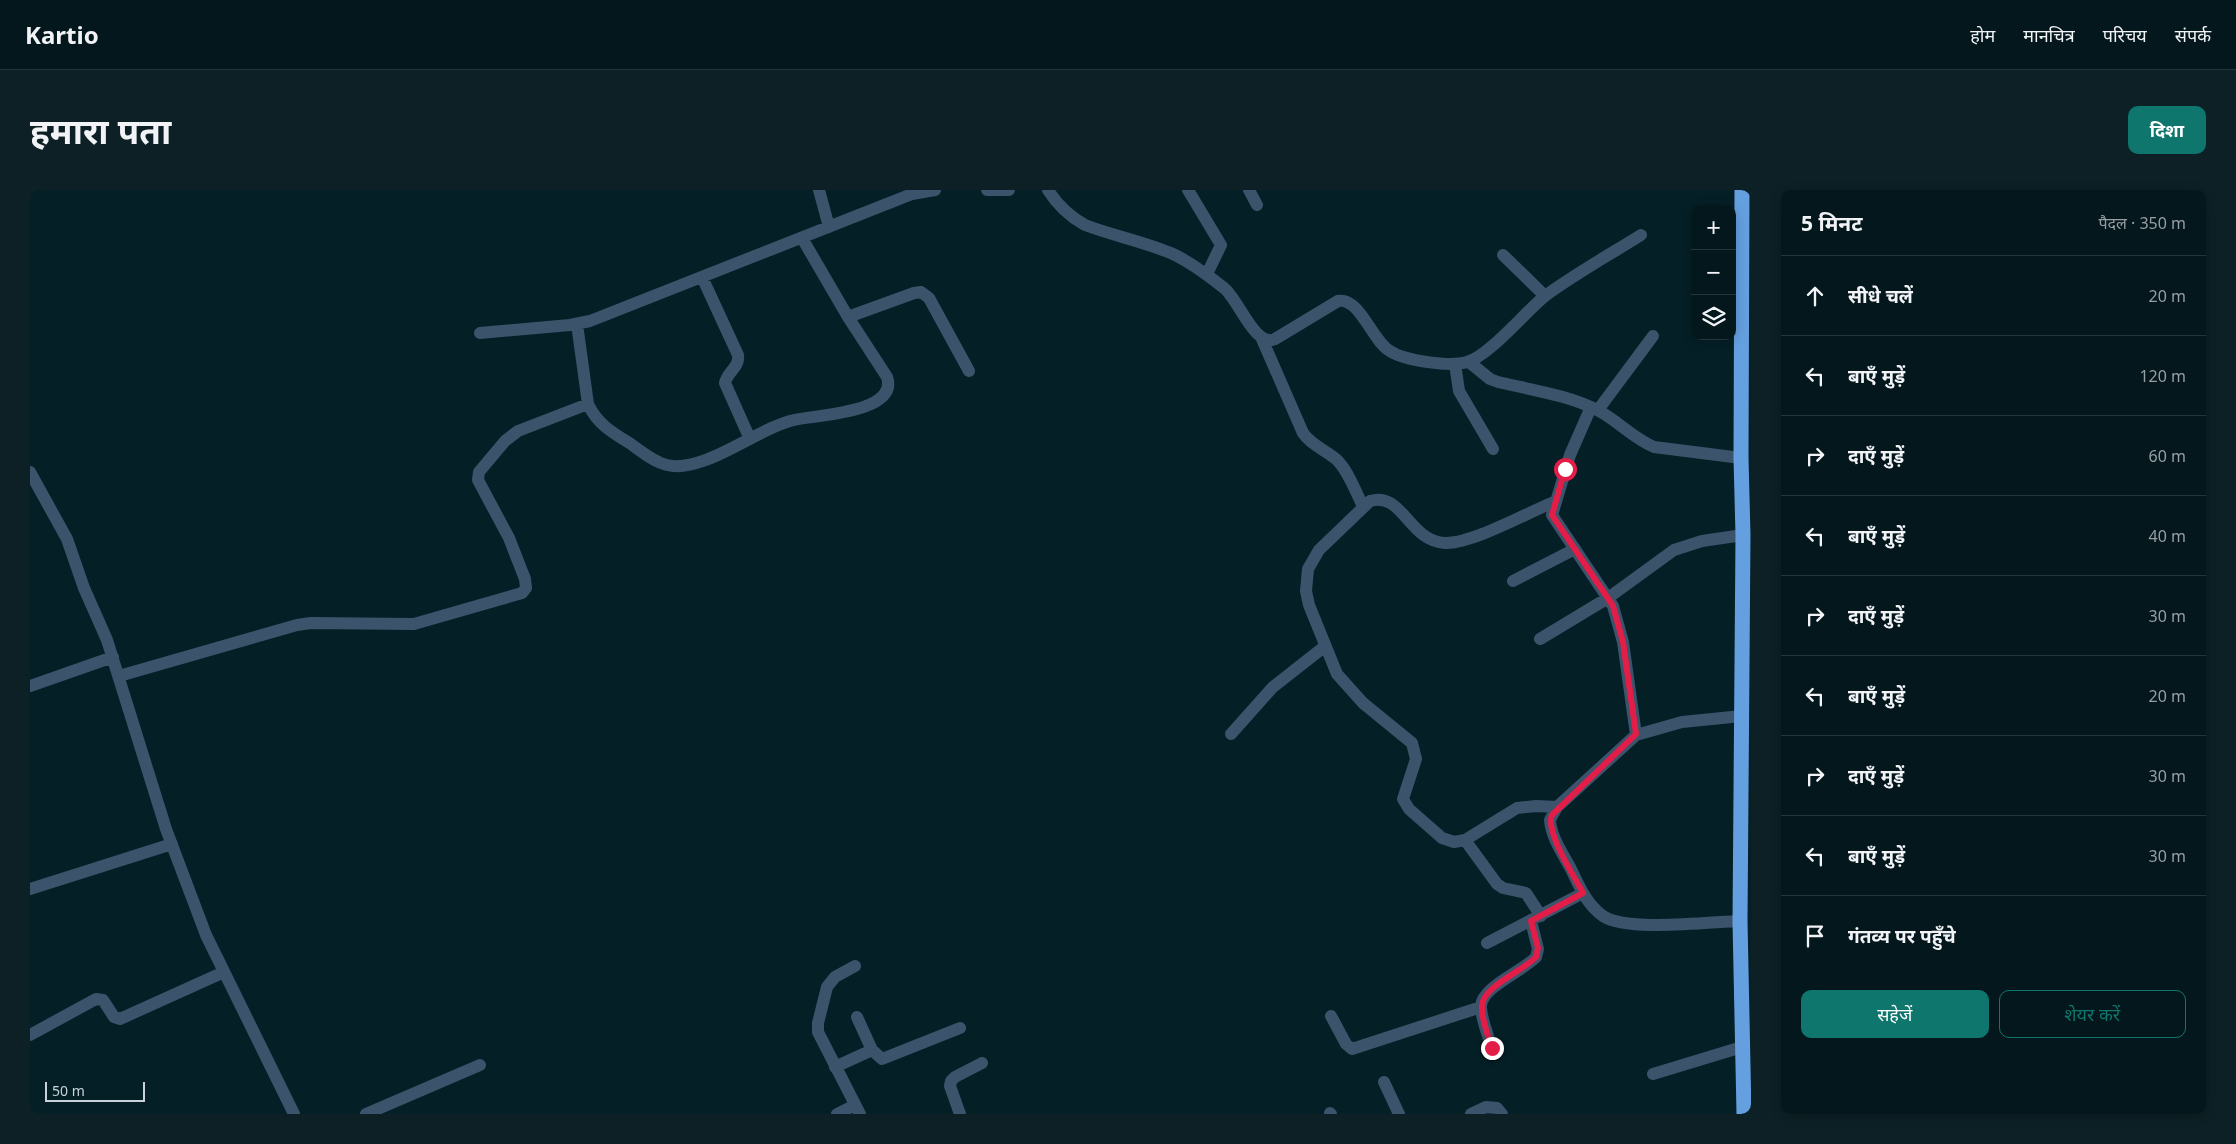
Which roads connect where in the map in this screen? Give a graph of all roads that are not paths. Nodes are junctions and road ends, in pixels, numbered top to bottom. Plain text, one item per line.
1 (819, 190) edge
2 (935, 190) edge
3 (987, 190) edge
4 (1009, 190) edge
5 (1048, 190) edge
6 (1188, 190) edge
7 (1249, 190) edge
8 (1742, 190) edge
9 (913, 192) edge
10 (1257, 205) dead end
11 (829, 227) junction
12 (1641, 235) dead end
13 (802, 238) junction
14 (1502, 255) dead end
15 (1207, 274) junction
16 (702, 278) junction
17 (1545, 296) junction
18 (848, 317) junction
19 (577, 324) junction
20 (480, 333) dead end
21 (1653, 336) dead end
22 (1262, 339) junction
23 (1469, 362) junction
24 (1455, 364) junction
25 (970, 371) dead end
26 (588, 404) junction
27 (1594, 409) junction
28 (750, 438) junction
29 (1492, 449) dead end
30 (1741, 458) junction
31 (30, 472) edge
32 (1556, 501) junction
33 (1363, 506) junction
34 (1742, 535) junction
35 (1575, 549) junction
36 (1513, 581) dead end
37 (1608, 598) junction
38 (1540, 639) dead end
39 (1324, 647) junction
40 (113, 657) junction
41 (118, 676) junction
42 (30, 686) edge
43 (1742, 716) junction
44 (1231, 734) dead end
45 (1636, 734) junction
46 (1557, 808) junction
47 (1465, 840) junction
48 (172, 844) junction
49 (30, 889) edge
50 (1583, 893) junction
51 (1536, 918) junction
52 (1740, 921) junction
53 (1487, 943) dead end
54 (855, 966) dead end
55 (224, 972) junction
56 (1482, 1007) junction
57 (1331, 1016) dead end
58 (857, 1017) dead end
59 (960, 1028) dead end
60 (30, 1035) edge
61 (1742, 1047) junction
62 (1492, 1048) dead end
63 (872, 1050) junction
64 (982, 1062) dead end
65 (480, 1065) dead end
66 (835, 1067) junction
67 (1654, 1074) dead end
68 (1384, 1082) dead end
69 (857, 1110) edge
70 (294, 1114) edge
71 (366, 1114) edge
72 (837, 1114) edge
73 (960, 1114) edge
74 (1399, 1114) edge
75 (1471, 1114) edge
76 (1502, 1114) edge
77 (1744, 1114) edge

1 - 11 street
2 - 9 street
3 - 4 street
5 - 15 street
6 - 15 street
7 - 10 street
8 - 30 highway
9 - 11 street
11 - 13 street
12 - 17 street
13 - 16 street
13 - 18 street
14 - 17 street
15 - 22 street
16 - 19 street
16 - 28 street
17 - 23 street
18 - 25 street
18 - 28 street
19 - 20 street
19 - 26 street
21 - 27 street
22 - 24 street
22 - 33 street
23 - 24 street
23 - 27 street
24 - 29 street
26 - 28 street
26 - 41 street
27 - 30 street
27 - 32 street
30 - 34 highway
31 - 40 street
32 - 33 street
32 - 35 street
33 - 39 street
34 - 37 street
34 - 43 highway
35 - 36 street
35 - 37 street
37 - 38 street
37 - 45 street
39 - 44 street
39 - 47 street
40 - 41 street
40 - 42 street
41 - 48 street
43 - 45 street
43 - 52 highway
45 - 46 street
46 - 47 street
46 - 50 street
47 - 51 street
48 - 49 street
48 - 55 street
50 - 51 street
50 - 52 street
51 - 53 street
51 - 56 street
52 - 61 highway
54 - 66 street
55 - 60 street
55 - 70 street
56 - 57 street
56 - 62 street
58 - 63 street
59 - 63 street
61 - 67 street
61 - 77 highway
63 - 66 street
64 - 73 street
65 - 71 street
66 - 69 street
68 - 74 street
69 - 72 street
75 - 76 street

